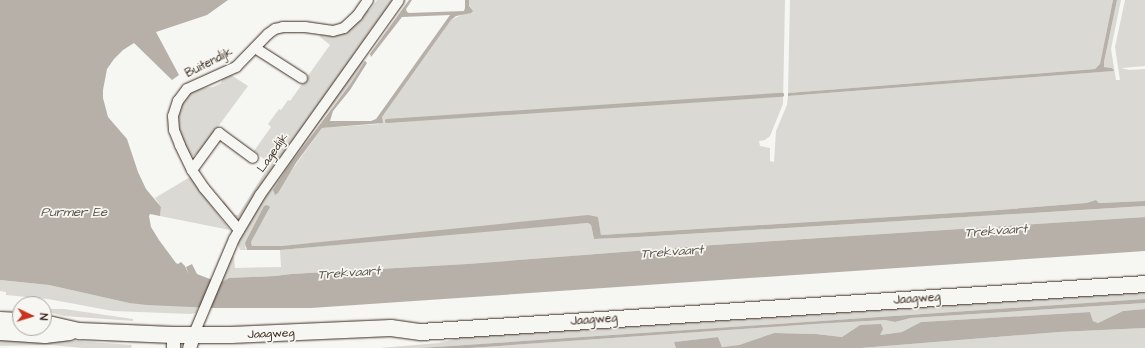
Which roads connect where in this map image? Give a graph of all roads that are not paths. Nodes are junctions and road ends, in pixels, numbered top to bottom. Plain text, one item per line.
1 (368, 0) edge
2 (399, 0) edge
3 (255, 48) junction
4 (302, 78) dead end
5 (253, 158) dead end
6 (192, 170) junction
7 (239, 230) junction
8 (1145, 284) edge
9 (0, 320) edge
10 (12, 321) edge
11 (52, 325) edge
12 (80, 331) junction
13 (0, 332) edge
14 (173, 342) edge
15 (191, 342) edge

1 - 3 street, Buitendijk
2 - 7 street, Lagedijk
3 - 4 street
3 - 6 street, Buitendijk
5 - 6 street
6 - 7 street, Buitendijk
7 - 15 street, Lagedijk
8 - 15 main road, Jaagweg
9 - 10 main road
11 - 12 main road, Jaagweg
12 - 13 main road
12 - 14 main road, Jaagweg
14 - 15 main road, Jaagweg

